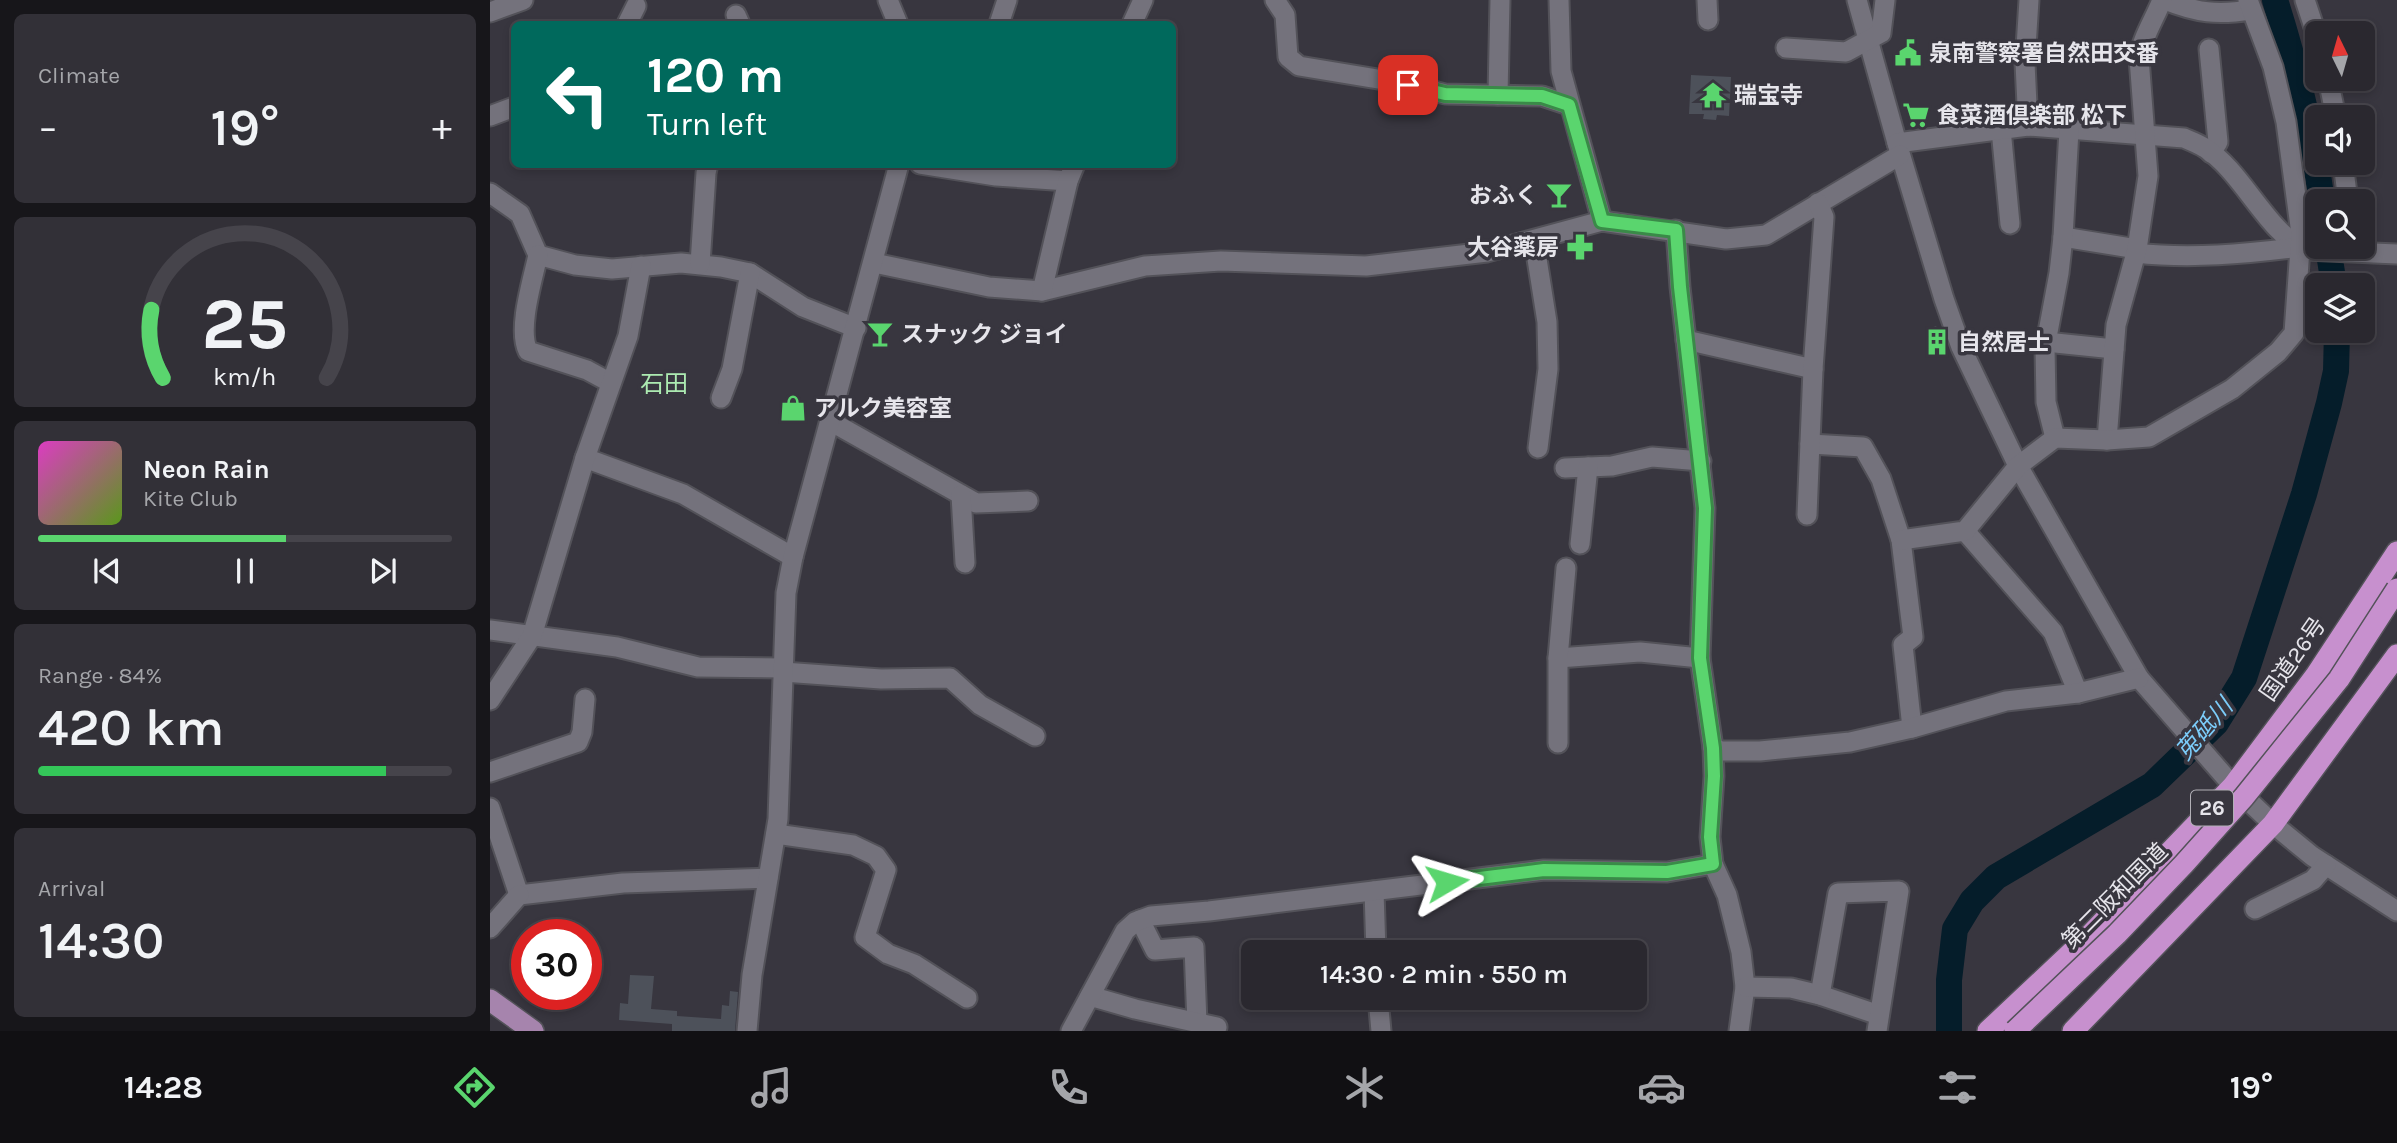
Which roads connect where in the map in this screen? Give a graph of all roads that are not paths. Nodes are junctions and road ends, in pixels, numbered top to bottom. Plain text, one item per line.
1 (523, 0) edge
2 (888, 0) edge
3 (1007, 0) edge
4 (1143, 0) edge
5 (1275, 0) edge
6 (1500, 0) edge
7 (1559, 0) edge
8 (1857, 0) edge
9 (1885, 0) edge
10 (2029, 0) edge
11 (2164, 0) edge
12 (2305, 0) edge
13 (2250, 5) edge
14 (636, 6) dead end
15 (490, 12) edge
16 (628, 21) edge
17 (897, 21) edge
18 (1000, 21) edge
19 (1133, 21) edge
20 (2312, 21) edge
21 (1869, 41) junction
22 (1786, 48) dead end
23 (2209, 49) dead end
24 (1498, 95) junction
25 (1569, 105) junction
26 (511, 108) edge
27 (490, 116) edge
28 (2028, 126) junction
29 (2001, 130) junction
30 (2069, 130) junction
31 (2145, 134) junction
32 (1899, 149) junction
33 (2211, 153) junction
34 (707, 168) edge
35 (898, 168) edge
36 (972, 168) edge
37 (1071, 173) edge
38 (490, 193) edge
39 (1818, 203) junction
40 (1602, 221) junction
41 (2010, 224) dead end
42 (1676, 230) junction
43 (2063, 237) junction
44 (1534, 240) junction
45 (2303, 249) junction
46 (2136, 251) junction
47 (2375, 252) edge
48 (2397, 254) edge
49 (538, 255) junction
50 (874, 263) junction
51 (700, 264) junction
52 (641, 266) junction
53 (750, 273) junction
54 (1042, 291) junction
55 (856, 328) junction
56 (1686, 340) junction
57 (2046, 342) junction
58 (2114, 349) junction
59 (1813, 369) junction
60 (611, 383) junction
61 (721, 398) dead end
62 (830, 421) junction
63 (2055, 438) junction
64 (2106, 440) junction
65 (1810, 444) junction
66 (1538, 448) dead end
67 (585, 458) junction
68 (1701, 461) junction
69 (2018, 466) junction
70 (1588, 467) junction
71 (1565, 468) dead end
72 (961, 495) junction
73 (1028, 501) dead end
74 (1807, 515) dead end
75 (1965, 531) junction
76 (1901, 540) junction
77 (1580, 544) dead end
78 (2397, 552) edge
79 (793, 557) junction
80 (965, 563) dead end
81 (1566, 568) dead end
82 (2397, 589) edge
83 (490, 630) edge
84 (532, 636) junction
85 (2397, 655) edge
86 (1700, 658) junction
87 (1558, 659) junction
88 (783, 670) junction
89 (2139, 678) junction
90 (2078, 693) junction
91 (585, 699) dead end
92 (490, 700) edge
93 (1912, 728) junction
94 (1035, 736) dead end
95 (1558, 743) dead end
96 (1713, 748) junction
97 (490, 772) edge
98 (2227, 779) junction
99 (490, 808) edge
100 (2273, 824) junction
101 (776, 834) junction
102 (1713, 864) junction
103 (2326, 864) junction
104 (768, 878) junction
105 (1374, 891) junction
106 (519, 895) junction
107 (2255, 909) dead end
108 (2397, 911) edge
109 (1140, 920) junction
110 (490, 928) edge
111 (1376, 940) edge
112 (1745, 987) junction
113 (1820, 995) junction
114 (1090, 996) junction
115 (967, 998) dead end
116 (491, 1003) edge
117 (1379, 1010) edge
118 (1197, 1023) junction
119 (1878, 1023) edge
120 (1217, 1027) dead end
121 (2006, 1027) edge
122 (534, 1031) edge
123 (747, 1031) edge
124 (1070, 1031) edge
125 (1381, 1031) edge
126 (1739, 1031) edge
127 (2073, 1031) edge

1 - 15 street
2 - 17 street
3 - 18 street
4 - 19 street
5 - 24 street
6 - 24 street
7 - 25 street
8 - 21 street
9 - 21 street
10 - 28 street
11 - 13 street
11 - 31 street
12 - 20 street
13 - 45 street
14 - 16 street
21 - 22 street
21 - 32 street
23 - 33 street
24 - 25 street
25 - 40 street
26 - 27 street
28 - 29 street
28 - 30 street
29 - 32 street
29 - 41 street
30 - 31 street
30 - 43 street
31 - 33 street
31 - 46 street
32 - 39 street
32 - 69 street
33 - 45 street
34 - 51 street
35 - 50 street
36 - 37 street
37 - 54 street
38 - 49 street
39 - 42 street
39 - 59 street
40 - 42 street
40 - 44 street
42 - 56 street
43 - 46 street
43 - 57 street
44 - 54 street
44 - 66 street
45 - 46 street
45 - 64 street
46 - 58 street
47 - 48 street
49 - 52 street
49 - 60 street
50 - 54 street
50 - 55 street
51 - 52 street
51 - 53 street
52 - 60 street
53 - 55 street
53 - 61 street
55 - 62 street
56 - 59 street
56 - 68 street
57 - 58 street
57 - 63 street
58 - 64 street
59 - 65 street
60 - 67 street
62 - 72 street
62 - 79 street
63 - 64 street
63 - 69 street
65 - 74 street
65 - 76 street
67 - 79 street
67 - 84 street
68 - 70 street
68 - 86 street
69 - 75 street
69 - 89 street
70 - 71 street
70 - 77 street
72 - 73 street
72 - 80 street
75 - 76 street
75 - 90 street
76 - 93 street
78 - 98 highway, 国道26号 / 26
79 - 88 street
81 - 87 street
82 - 121 highway, 第二阪和国道 / 26, bridge
83 - 84 street
84 - 88 street
84 - 92 street
85 - 100 highway, 26
86 - 87 street
86 - 96 street
87 - 95 street
88 - 94 street
88 - 101 street
89 - 90 street
89 - 98 street
90 - 93 street
91 - 97 street
93 - 96 street
96 - 102 street
98 - 100 street
98 - 121 highway, 国道26号 / 26
99 - 106 street
100 - 103 street
100 - 127 highway, 26
101 - 104 street
101 - 115 street
102 - 105 street
102 - 112 street
103 - 107 street
103 - 108 street
104 - 106 street
104 - 123 street
105 - 109 street
105 - 111 street
106 - 110 street
109 - 114 street
109 - 118 street
112 - 113 street
112 - 126 street
113 - 119 street
113 - 119 street
114 - 118 street
114 - 124 street
116 - 122 main road
117 - 125 street
118 - 120 street

